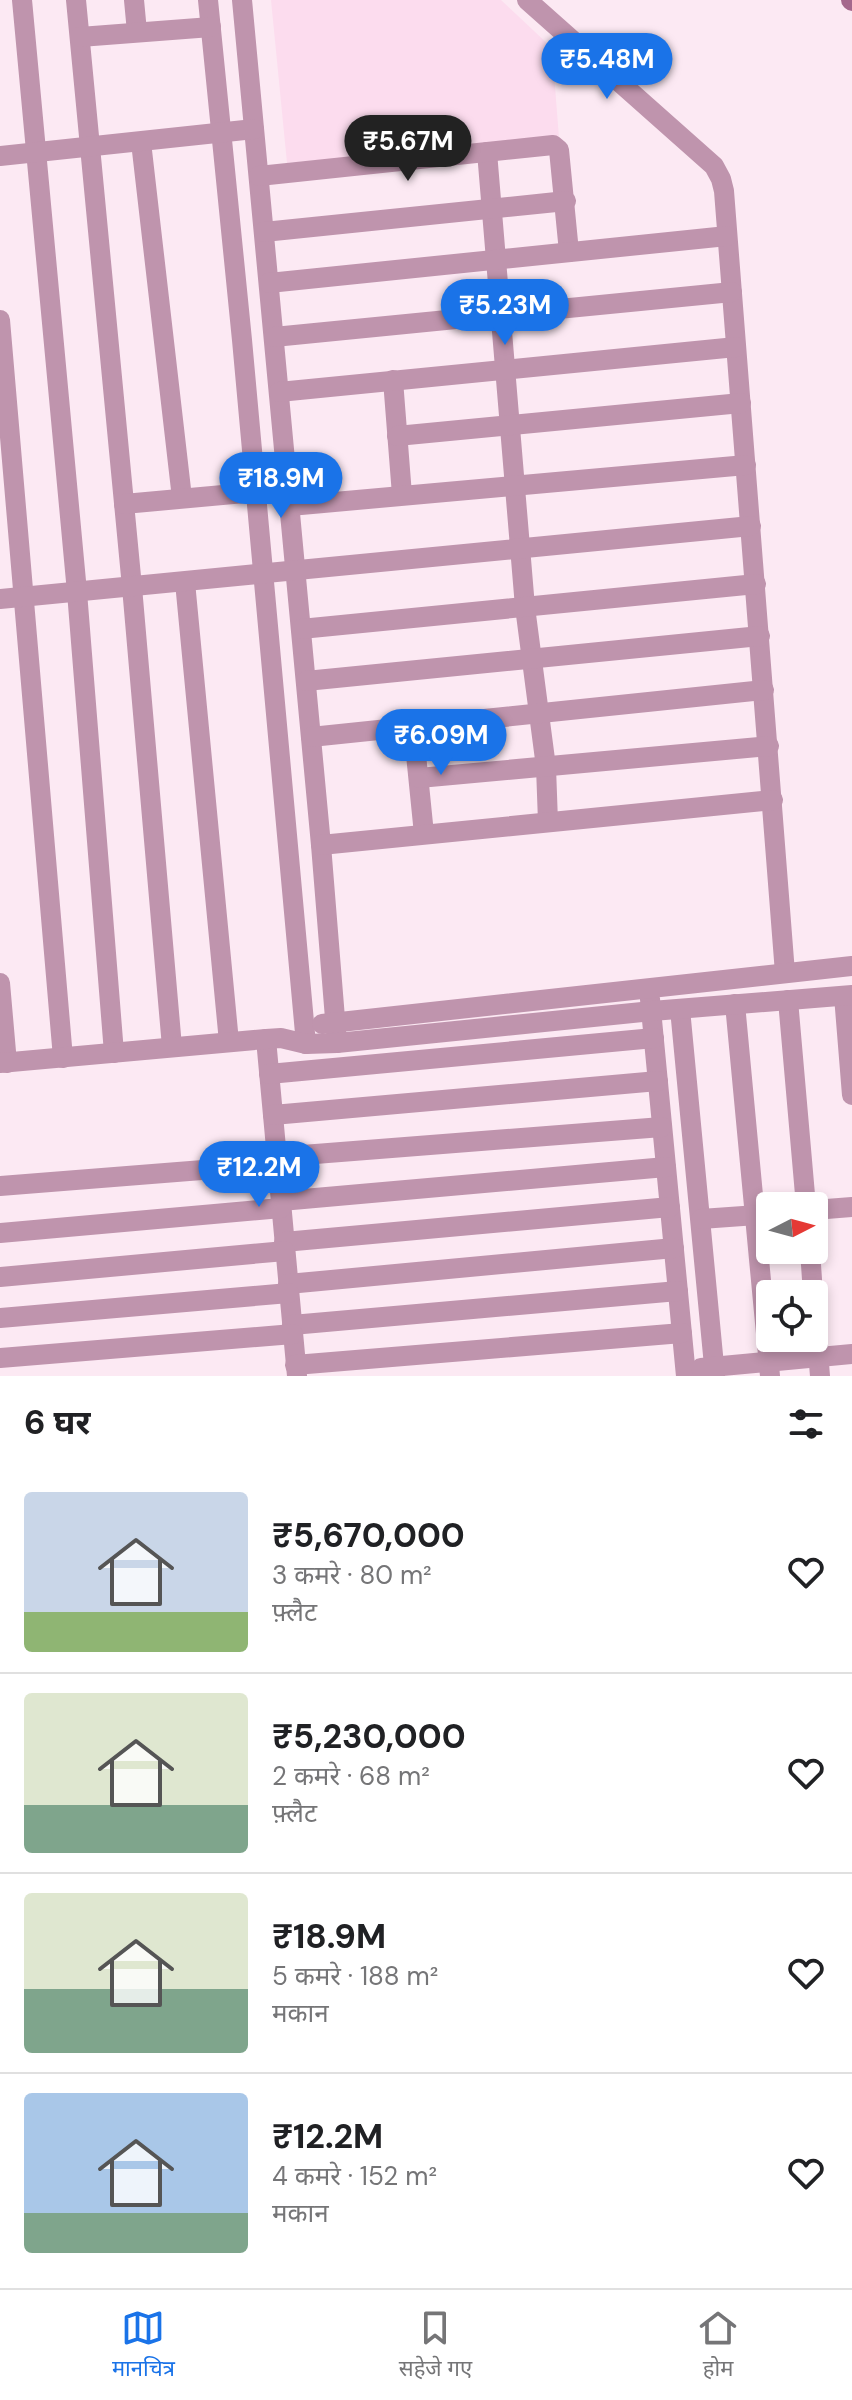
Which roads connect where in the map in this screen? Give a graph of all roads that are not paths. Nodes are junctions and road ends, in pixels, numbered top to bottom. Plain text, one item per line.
1 (22, 0) edge
2 (76, 0) edge
3 (134, 0) edge
4 (208, 0) edge
5 (242, 0) edge
6 (527, 0) edge
7 (211, 27) junction
8 (137, 32) junction
9 (80, 37) junction
10 (254, 129) junction
11 (221, 132) junction
12 (141, 142) junction
13 (90, 147) junction
14 (487, 152) junction
15 (35, 153) junction
16 (0, 156) edge
17 (259, 176) junction
18 (566, 201) junction
19 (491, 208) junction
20 (264, 232) junction
21 (727, 236) junction
22 (569, 252) junction
23 (494, 259) junction
24 (269, 283) junction
25 (732, 292) junction
26 (502, 313) junction
27 (0, 320) edge
28 (274, 337) junction
29 (736, 347) junction
30 (505, 369) junction
31 (393, 380) junction
32 (279, 392) junction
33 (741, 403) junction
34 (508, 425) junction
35 (397, 436) junction
36 (746, 465) junction
37 (514, 486) junction
38 (256, 492) junction
39 (402, 495) junction
40 (182, 498) junction
41 (124, 504) junction
42 (290, 506) junction
43 (751, 526) junction
44 (520, 549) junction
45 (296, 569) junction
46 (263, 573) junction
47 (185, 582) junction
48 (756, 584) junction
49 (132, 587) junction
50 (77, 592) junction
51 (25, 597) junction
52 (0, 599) edge
53 (525, 607) junction
54 (301, 629) junction
55 (760, 636) junction
56 (531, 659) junction
57 (306, 681) junction
58 (764, 690) junction
59 (539, 713) junction
60 (413, 725) junction
61 (311, 737) junction
62 (769, 746) junction
63 (546, 767) junction
64 (419, 778) junction
65 (773, 800) junction
66 (548, 822) junction
67 (424, 834) junction
68 (321, 845) junction
69 (852, 966) edge
70 (785, 973) junction
71 (0, 983) edge
72 (649, 987) junction
73 (848, 996) edge
74 (788, 1000) junction
75 (735, 1004) junction
76 (680, 1009) junction
77 (652, 1011) junction
78 (335, 1021) junction
79 (305, 1036) junction
80 (273, 1038) junction
81 (654, 1038) junction
82 (229, 1042) junction
83 (337, 1043) junction
84 (172, 1047) junction
85 (114, 1053) junction
86 (63, 1058) junction
87 (4, 1063) edge
88 (269, 1074) junction
89 (658, 1081) junction
90 (852, 1095) edge
91 (273, 1115) junction
92 (662, 1127) junction
93 (277, 1160) junction
94 (666, 1167) junction
95 (0, 1186) edge
96 (760, 1192) edge
97 (805, 1192) edge
98 (281, 1204) junction
99 (670, 1207) junction
100 (852, 1207) edge
101 (828, 1209) edge
102 (756, 1215) edge
103 (701, 1219) junction
104 (0, 1233) edge
105 (285, 1246) junction
106 (674, 1248) junction
107 (765, 1264) edge
108 (0, 1277) edge
109 (288, 1288) junction
110 (678, 1291) junction
111 (0, 1318) edge
112 (292, 1330) junction
113 (682, 1333) junction
114 (852, 1354) edge
115 (0, 1358) edge
116 (820, 1367) edge
117 (770, 1369) edge
118 (296, 1370) edge
119 (714, 1371) edge
120 (686, 1373) edge

1 - 15 street
2 - 9 street
3 - 8 street
4 - 7 street
5 - 10 street
6 - 21 street
7 - 8 street
7 - 11 street
8 - 9 street
9 - 13 street
10 - 11 street
10 - 17 street
11 - 12 street
11 - 38 street
12 - 13 street
12 - 40 street
13 - 15 street
13 - 41 street
14 - 17 street
14 - 18 street
14 - 19 street
15 - 16 street
15 - 50 street
17 - 20 street
18 - 19 street
18 - 22 street
19 - 20 street
19 - 23 street
20 - 24 street
21 - 22 street
21 - 25 street
22 - 23 street
23 - 24 street
23 - 26 street
24 - 28 street
25 - 26 street
25 - 29 street
26 - 28 street
26 - 30 street
27 - 51 street
28 - 32 street
29 - 30 street
29 - 33 street
30 - 31 street
30 - 34 street
31 - 32 street
31 - 35 street
32 - 42 street
33 - 34 street
33 - 36 street
34 - 35 street
34 - 37 street
35 - 39 street
36 - 37 street
36 - 43 street
37 - 39 street
37 - 44 street
38 - 40 street
38 - 46 street
39 - 42 street
40 - 41 street
41 - 49 street
42 - 45 street
43 - 44 street
43 - 48 street
44 - 45 street
44 - 53 street
45 - 46 street
45 - 54 street
46 - 47 street
46 - 79 street
47 - 49 street
47 - 82 street
48 - 53 street
48 - 55 street
49 - 50 street
49 - 84 street
50 - 51 street
50 - 85 street
51 - 52 street
51 - 86 street
53 - 54 street
53 - 56 street
54 - 57 street
55 - 56 street
55 - 58 street
56 - 57 street
56 - 59 street
57 - 61 street
58 - 59 street
58 - 62 street
59 - 60 street
59 - 63 street
60 - 61 street
60 - 64 street
61 - 68 street
62 - 63 street
62 - 65 street
63 - 64 street
63 - 66 street
64 - 67 street
65 - 66 street
65 - 70 street
66 - 67 street
67 - 68 street
68 - 78 street
69 - 70 street
70 - 72 street
71 - 87 street
72 - 77 street
72 - 78 street
73 - 74 street
73 - 90 street
74 - 75 street
74 - 97 street
75 - 76 street
75 - 96 street
76 - 77 street
76 - 103 street
77 - 81 street
77 - 83 street
78 - 79 street
78 - 83 street
79 - 80 street
79 - 83 street
80 - 82 street
80 - 88 street
81 - 88 street
81 - 89 street
82 - 84 street
84 - 85 street
85 - 86 street
86 - 87 street
88 - 91 street
89 - 91 street
89 - 92 street
91 - 93 street
92 - 93 street
92 - 94 street
93 - 95 street
93 - 98 street
94 - 98 street
94 - 99 street
98 - 104 street
98 - 105 street
99 - 105 street
99 - 106 street
100 - 101 street
102 - 103 street
103 - 119 street
105 - 108 street
105 - 109 street
106 - 109 street
106 - 110 street
107 - 117 street
109 - 111 street
109 - 112 street
110 - 112 street
110 - 113 street
112 - 115 street
112 - 118 street
113 - 118 street
113 - 120 street
114 - 116 street
116 - 117 street
117 - 119 street
119 - 120 street

